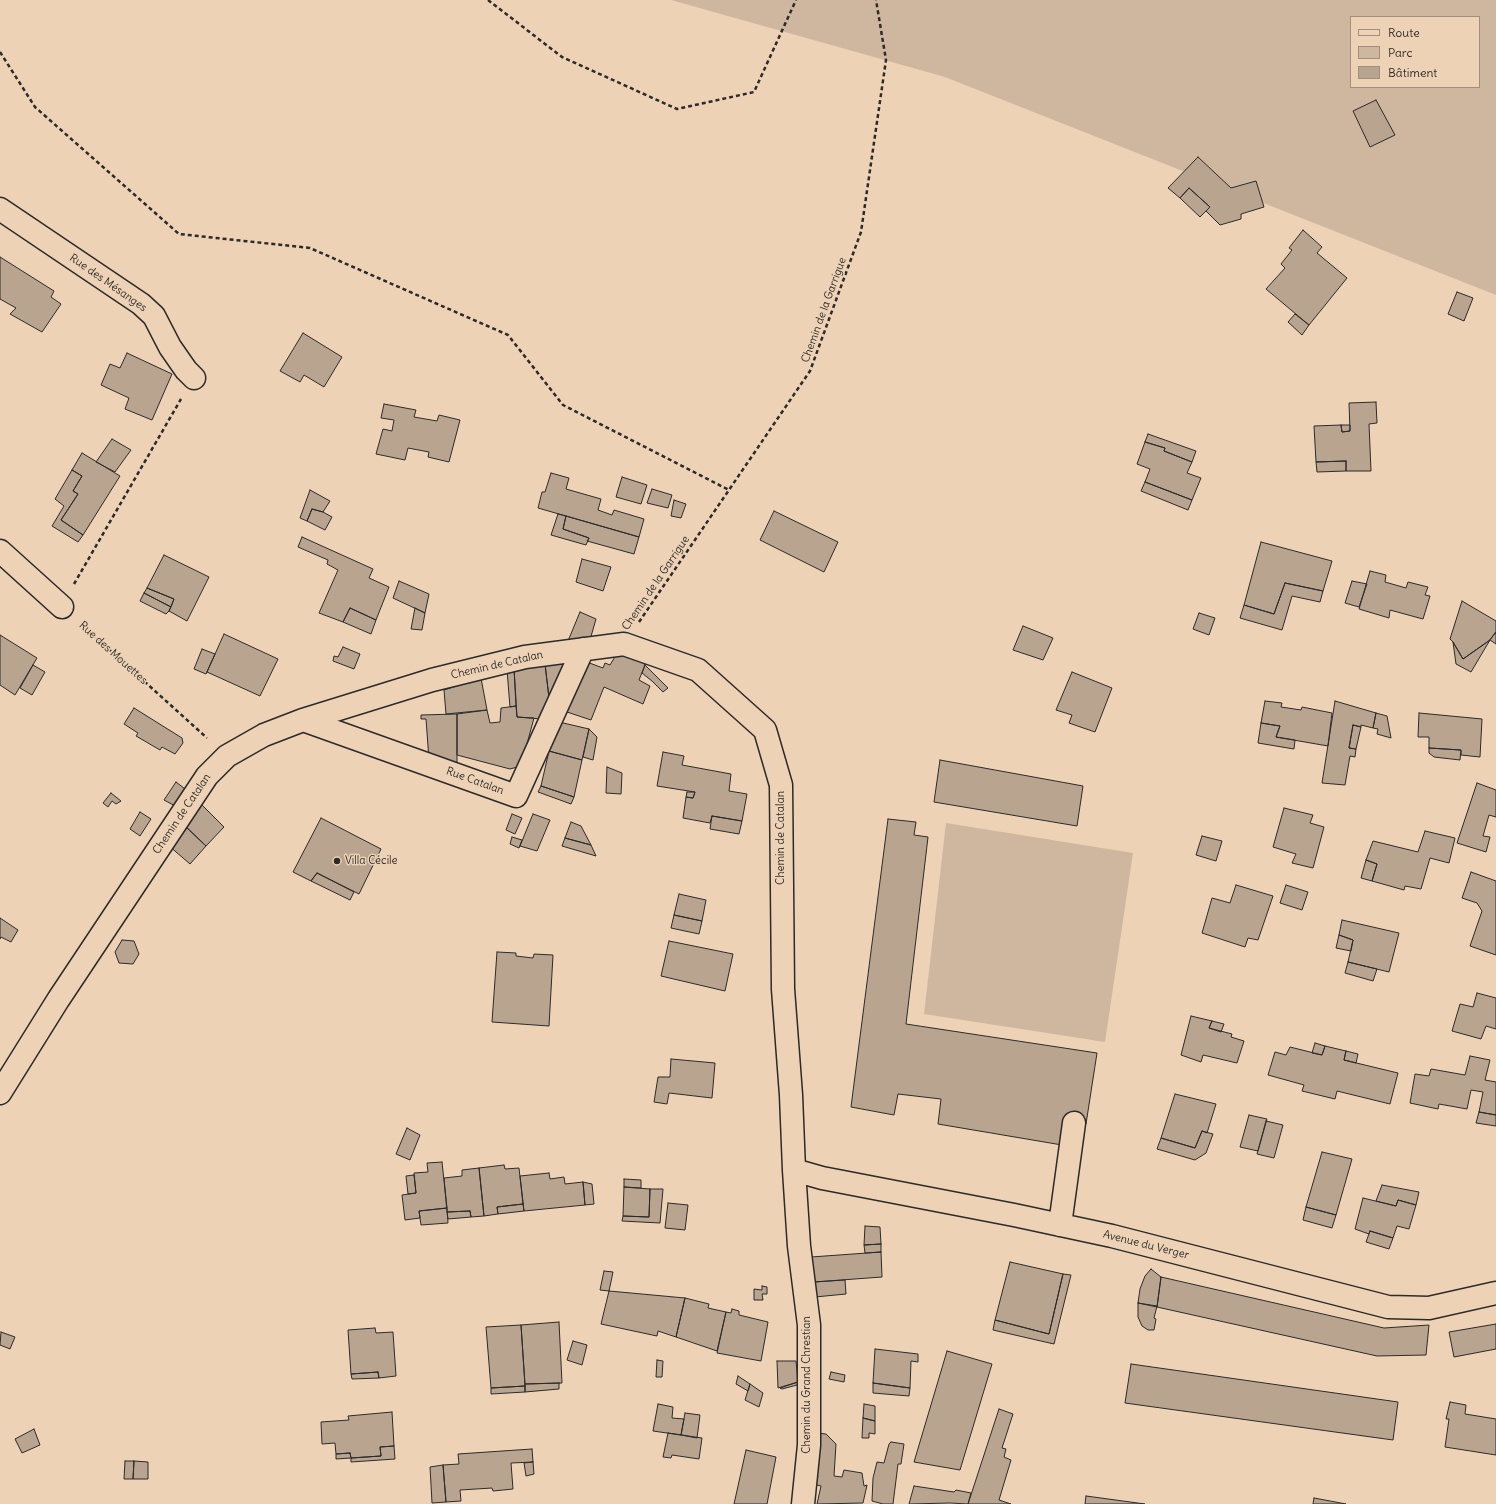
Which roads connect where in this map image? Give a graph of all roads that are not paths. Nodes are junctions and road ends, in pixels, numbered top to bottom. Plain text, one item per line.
1 (0, 209) edge
2 (194, 378) road end
3 (0, 551) edge
4 (62, 607) road end
5 (583, 649) junction
6 (303, 720) junction
7 (0, 1093) edge
8 (1074, 1123) dead end
9 (794, 1170) junction
10 (1060, 1225) junction
11 (1496, 1293) edge
12 (803, 1504) edge

1 - 2 street, Rue des Mésanges
3 - 4 street
5 - 6 street, Chemin de Catalan
5 - 6 street, Rue Catalan
5 - 9 street, Chemin de Catalan
6 - 7 street, Chemin de Catalan
8 - 10 street
9 - 10 street, Avenue du Verger
9 - 12 street, Chemin du Grand Chrestian
10 - 11 street, Avenue du Verger

